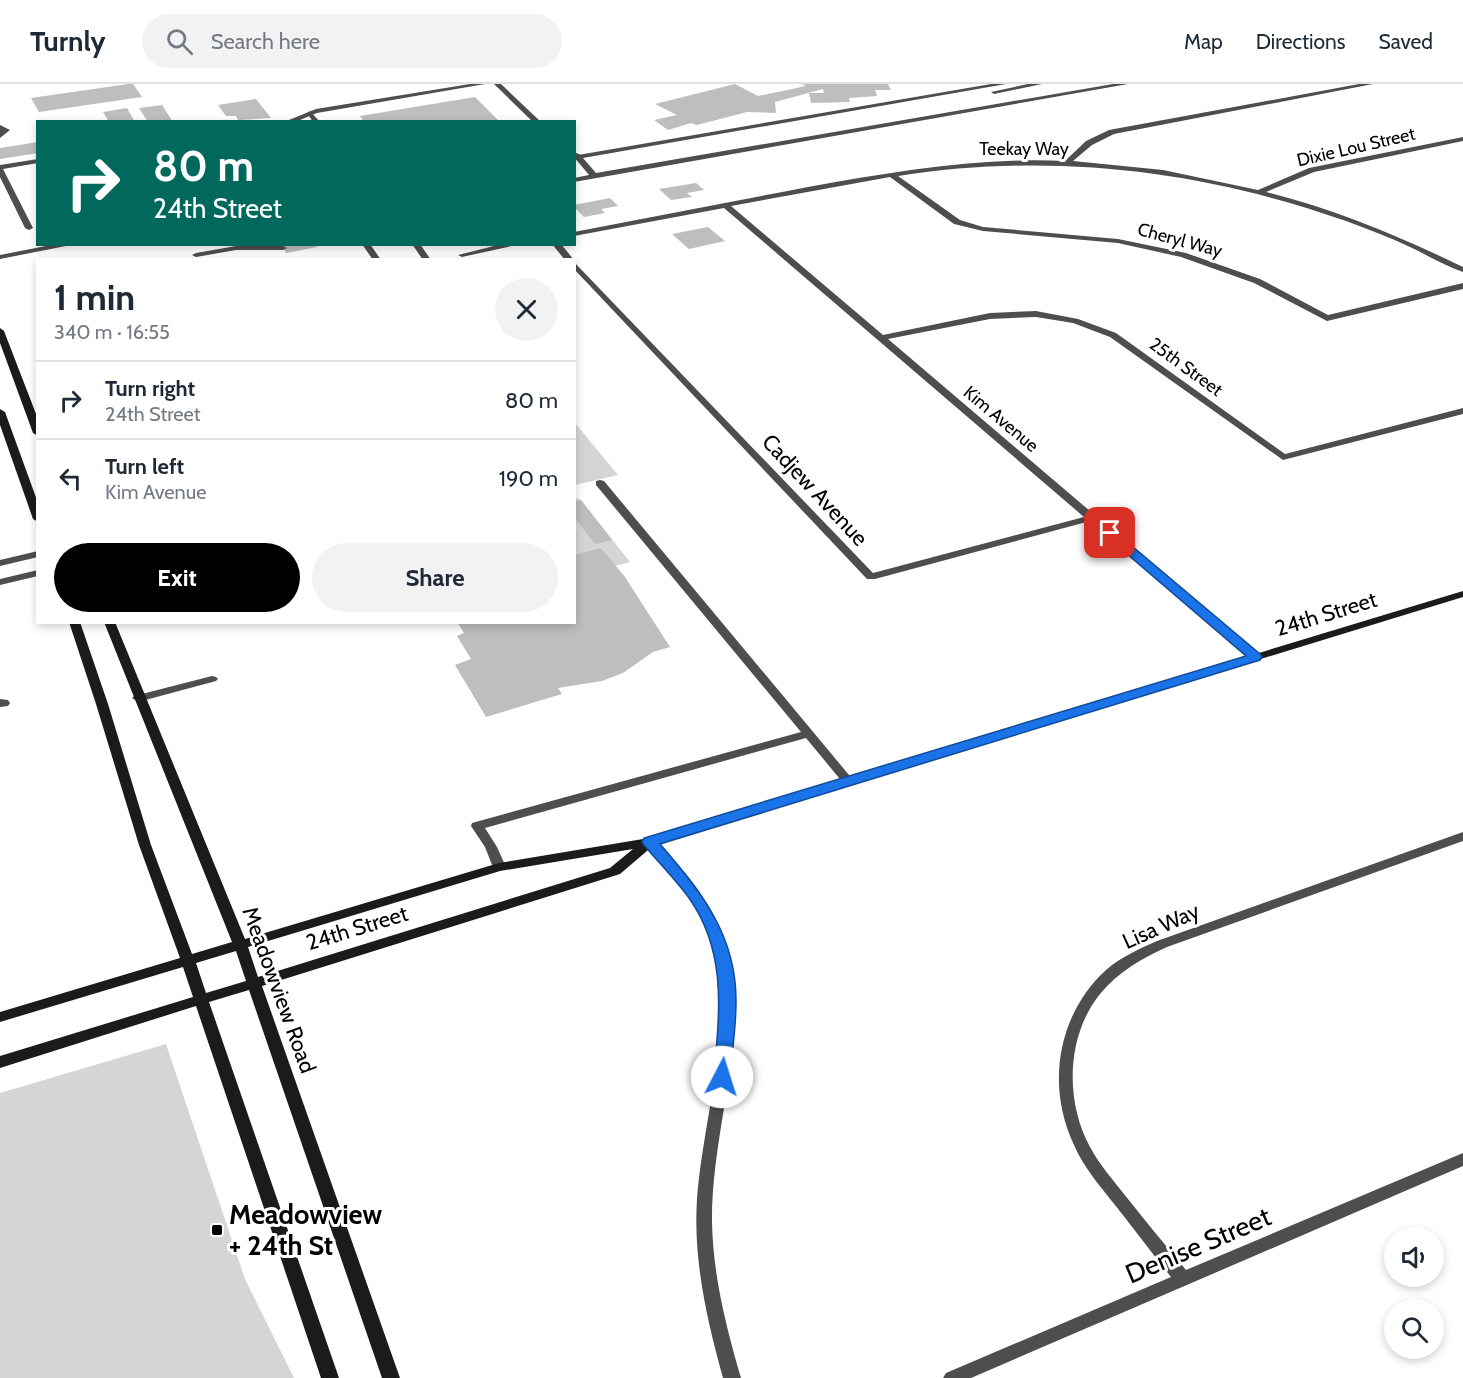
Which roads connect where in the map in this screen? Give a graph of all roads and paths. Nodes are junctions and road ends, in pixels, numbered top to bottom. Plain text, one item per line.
1 (482, 84) edge
2 (497, 84) edge
3 (967, 84) edge
4 (1003, 84) edge
5 (1039, 84) edge
6 (1125, 84) edge
7 (1370, 84) edge
8 (976, 90) junction
9 (310, 113) junction
10 (292, 120) edge
11 (315, 120) edge
12 (536, 120) edge
13 (0, 127) edge
14 (0, 136) edge
15 (1463, 139) edge
16 (576, 157) edge
17 (36, 161) edge
18 (1066, 163) junction
19 (0, 168) edge
20 (890, 174) junction
21 (594, 176) junction
22 (576, 180) edge
23 (1259, 192) junction
24 (725, 205) junction
25 (29, 228) dead end
26 (576, 234) edge
27 (61, 246) edge
28 (241, 246) edge
29 (507, 246) edge
30 (558, 246) edge
31 (283, 248) dead end
32 (462, 255) dead end
33 (0, 257) edge
34 (198, 257) edge
35 (568, 258) edge
36 (576, 266) edge
37 (1463, 270) edge
38 (1463, 286) edge
39 (0, 331) edge
40 (880, 338) junction
41 (1463, 411) edge
42 (0, 412) edge
43 (36, 428) edge
44 (600, 483) dead end
45 (36, 513) edge
46 (1092, 518) junction
47 (36, 554) edge
48 (0, 563) edge
49 (36, 573) edge
50 (0, 582) edge
51 (1463, 594) edge
52 (75, 624) edge
53 (110, 624) edge
54 (1255, 657) junction
55 (212, 679) dead end
56 (138, 698) junction
57 (808, 734) junction
58 (848, 781) junction
59 (1463, 836) edge
60 (650, 842) junction
61 (499, 867) junction
62 (240, 944) junction
63 (188, 961) junction
64 (254, 982) junction
65 (201, 999) junction
66 (0, 1017) edge
67 (0, 1062) edge
68 (1463, 1159) edge
69 (1183, 1279) junction
70 (330, 1378) edge
71 (391, 1378) edge
72 (732, 1378) edge
73 (952, 1378) edge

1 - 9 street
2 - 12 street
3 - 8 street
4 - 8 street
5 - 8 street
6 - 21 street
7 - 18 street
8 - 16 street
9 - 10 street
9 - 11 street
13 - 14 street
15 - 23 street, Dixie Lou Street
16 - 21 street
17 - 19 street
18 - 20 street, Teekay Way
18 - 23 street, Teekay Way
19 - 25 street
20 - 24 street, Teekay Way
20 - 38 street, Cheryl Way
21 - 22 street
23 - 37 street, Teekay Way
24 - 26 street, Teekay Way
24 - 40 street, Kim Avenue
27 - 33 street
28 - 31 street
28 - 34 street
29 - 32 street
30 - 35 street
36 - 46 street, Cadjew Avenue
39 - 43 main road
40 - 41 street, 25th Street
40 - 46 street, Kim Avenue
42 - 45 main road
44 - 57 street
46 - 54 street, Kim Avenue
47 - 48 street
49 - 50 street
51 - 54 main road, 24th Street
52 - 63 main road
53 - 56 main road, Meadowview Road
54 - 58 main road, 24th Street
55 - 56 street
56 - 62 main road, Meadowview Road
57 - 58 street
57 - 61 street
58 - 60 main road, 24th Street
59 - 69 street, Lisa Way
60 - 61 main road, 24th Street
60 - 64 main road, 24th Street
60 - 72 street
61 - 62 main road, 24th Street
62 - 63 main road, 24th Street
62 - 64 main road, Meadowview Road
63 - 65 main road
63 - 66 main road, 24th Street
64 - 65 main road, 24th Street
64 - 71 main road, Meadowview Road
65 - 67 main road, 24th Street
65 - 70 main road
68 - 69 street, Denise Street
69 - 73 street, Denise Street

